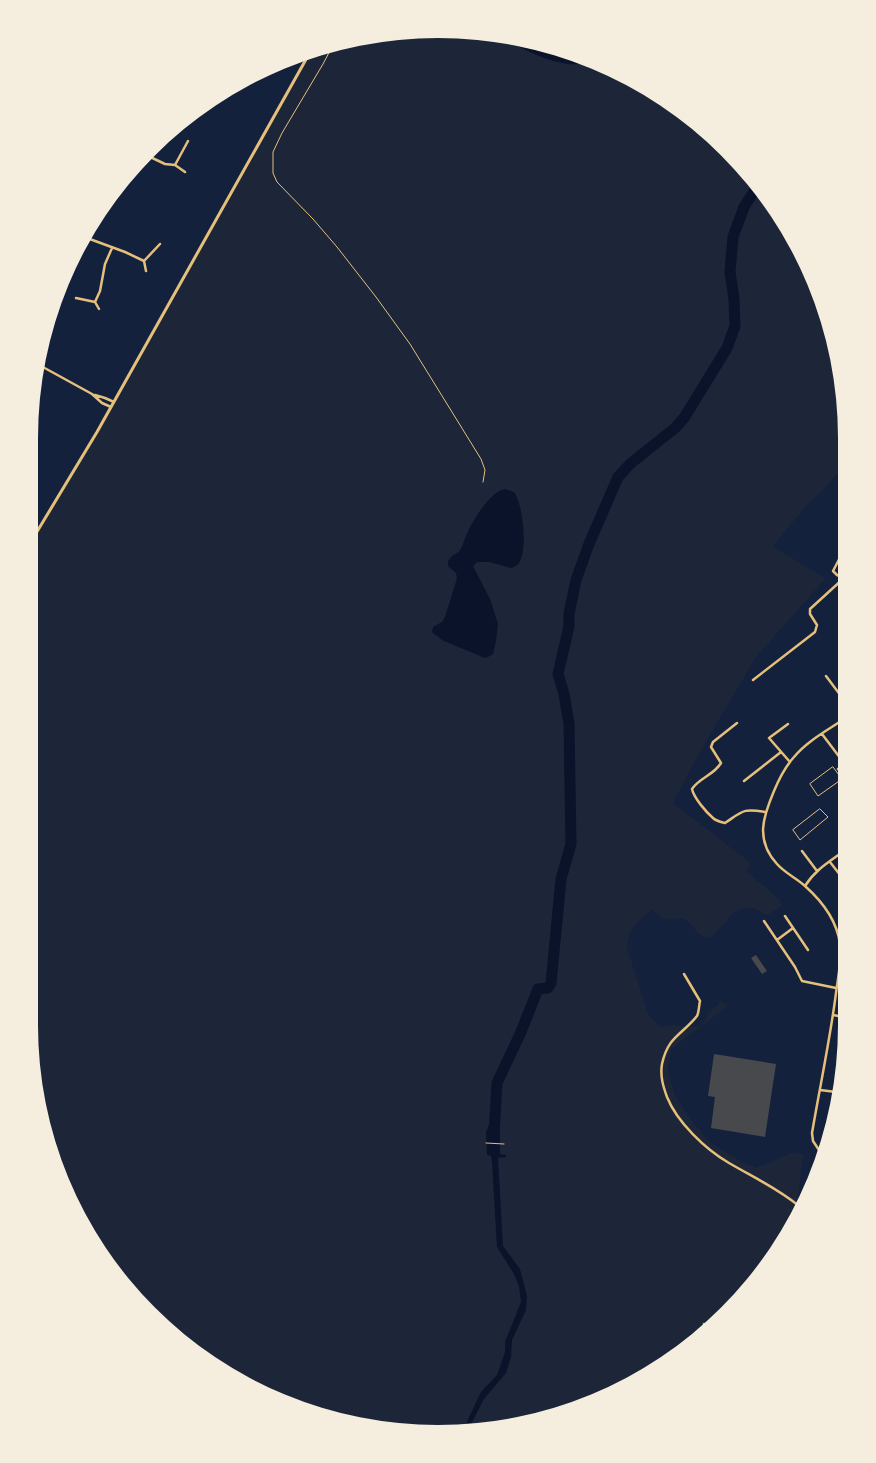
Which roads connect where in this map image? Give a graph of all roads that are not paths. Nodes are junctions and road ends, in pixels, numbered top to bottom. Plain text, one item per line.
1 (329, 54) edge
2 (305, 60) edge
3 (188, 141) dead end
4 (152, 158) edge
5 (175, 164) junction
6 (185, 172) dead end
7 (91, 239) edge
8 (160, 244) dead end
9 (112, 248) junction
10 (144, 261) junction
11 (146, 271) dead end
12 (76, 298) dead end
13 (95, 302) junction
14 (99, 309) dead end
15 (44, 368) edge
16 (92, 394) junction
17 (114, 402) junction
18 (111, 408) junction
19 (483, 482) dead end
20 (38, 530) edge
21 (838, 563) edge
22 (838, 575) edge
23 (838, 583) edge
24 (826, 676) dead end
25 (753, 680) dead end
26 (838, 692) edge
27 (737, 722) dead end
28 (838, 723) edge
29 (788, 724) dead end
30 (822, 734) junction
31 (781, 752) junction
32 (838, 756) edge
33 (790, 762) junction
34 (744, 781) dead end
35 (765, 812) junction
36 (802, 852) dead end
37 (838, 856) edge
38 (830, 862) junction
39 (817, 870) junction
40 (838, 872) edge
41 (805, 886) junction
42 (785, 916) dead end
43 (764, 921) dead end
44 (793, 928) junction
45 (838, 934) edge
46 (777, 940) junction
47 (808, 950) dead end
48 (838, 972) edge
49 (684, 974) dead end
50 (836, 988) junction
51 (833, 1015) junction
52 (838, 1016) edge
53 (820, 1090) junction
54 (832, 1092) edge
55 (486, 1143) dead end
56 (504, 1144) dead end
57 (818, 1149) edge
58 (796, 1204) edge

1 - 19 lane
2 - 17 street
3 - 5 street
4 - 5 street
5 - 6 street
7 - 9 street
8 - 10 street
9 - 10 street
9 - 13 street
10 - 11 street
12 - 13 street
13 - 14 street
15 - 16 street
16 - 17 street
16 - 18 street
17 - 18 street
18 - 20 street
21 - 22 street
23 - 25 street
24 - 26 street
27 - 35 street
28 - 30 street
29 - 31 street
30 - 32 street
30 - 33 street
31 - 33 street
31 - 34 street
33 - 35 street
35 - 41 street
36 - 39 street
37 - 38 street
38 - 39 street
38 - 40 street
39 - 41 street
41 - 45 street
42 - 44 street
43 - 46 street
44 - 46 street
44 - 47 street
46 - 50 street
48 - 50 street
49 - 58 street
50 - 51 street
51 - 52 street
51 - 53 street
53 - 54 street
53 - 57 street
55 - 56 lane

